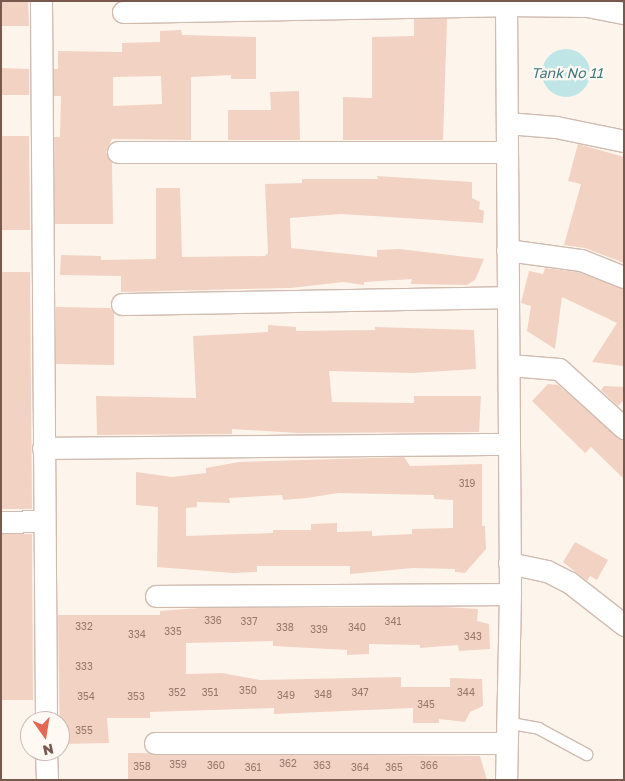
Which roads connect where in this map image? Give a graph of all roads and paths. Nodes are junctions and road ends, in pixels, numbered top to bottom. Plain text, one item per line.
1 (41, 1) edge
2 (506, 3) edge
3 (123, 12) dead end
4 (624, 13) edge
5 (506, 123) junction
6 (624, 141) edge
7 (118, 152) dead end
8 (507, 152) junction
9 (508, 250) junction
10 (624, 277) edge
11 (508, 297) junction
12 (122, 304) dead end
13 (509, 365) junction
14 (624, 428) edge
15 (509, 444) junction
16 (44, 448) junction
17 (44, 521) junction
18 (1, 522) edge
19 (509, 563) junction
20 (510, 594) junction
21 (156, 596) dead end
22 (624, 625) edge
23 (46, 711) edge
24 (505, 722) junction
25 (155, 743) dead end
26 (504, 743) junction
27 (586, 754) dead end
28 (46, 761) edge
29 (46, 780) edge
30 (506, 780) edge

1 - 16 street
2 - 3 street
2 - 4 street
2 - 5 street
5 - 6 street
5 - 8 street
7 - 8 street
8 - 9 street
9 - 10 street
9 - 11 street
11 - 12 street
11 - 13 street
13 - 14 street
13 - 15 street
15 - 16 street
15 - 19 street
16 - 17 street
17 - 18 street
17 - 23 street
19 - 20 street
19 - 22 street
20 - 21 street
20 - 24 street
24 - 26 street
24 - 27 lane
25 - 26 street
26 - 30 street
28 - 29 street

